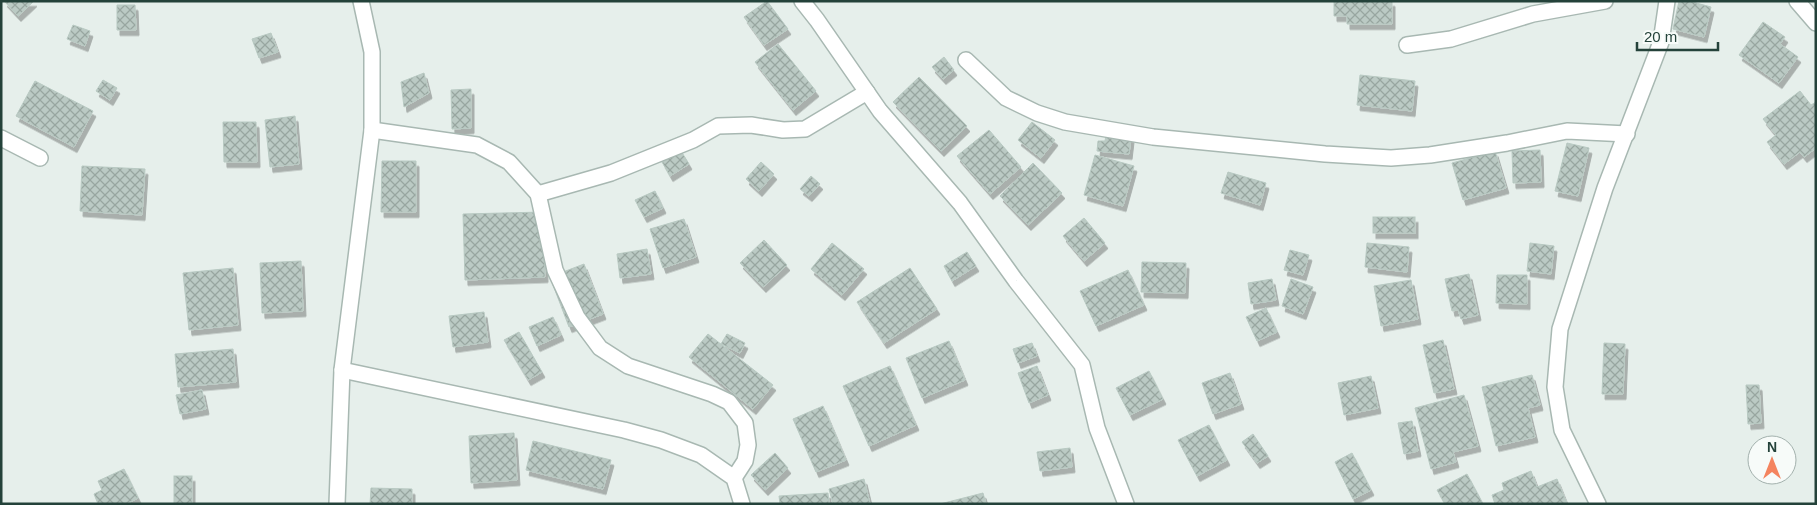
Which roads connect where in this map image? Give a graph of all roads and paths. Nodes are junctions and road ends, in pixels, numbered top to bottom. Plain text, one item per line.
1 (361, 1) edge
2 (802, 1) edge
3 (1605, 1) edge
4 (1667, 1) edge
5 (1797, 1) edge
6 (1816, 23) edge
7 (1407, 45) dead end
8 (966, 60) dead end
9 (867, 92) junction
10 (372, 130) junction
11 (1627, 134) junction
12 (1, 138) edge
13 (40, 158) dead end
14 (538, 194) junction
15 (342, 370) junction
16 (734, 478) junction
17 (337, 504) edge
18 (742, 504) edge
19 (1126, 504) edge
20 (1598, 504) edge

1 - 10 street
2 - 9 street
3 - 7 street
4 - 11 street
5 - 6 street
8 - 11 street
9 - 14 street
9 - 19 street
10 - 14 street
10 - 15 street
11 - 20 street
12 - 13 street
14 - 16 street
15 - 16 street
15 - 17 street
16 - 18 street

